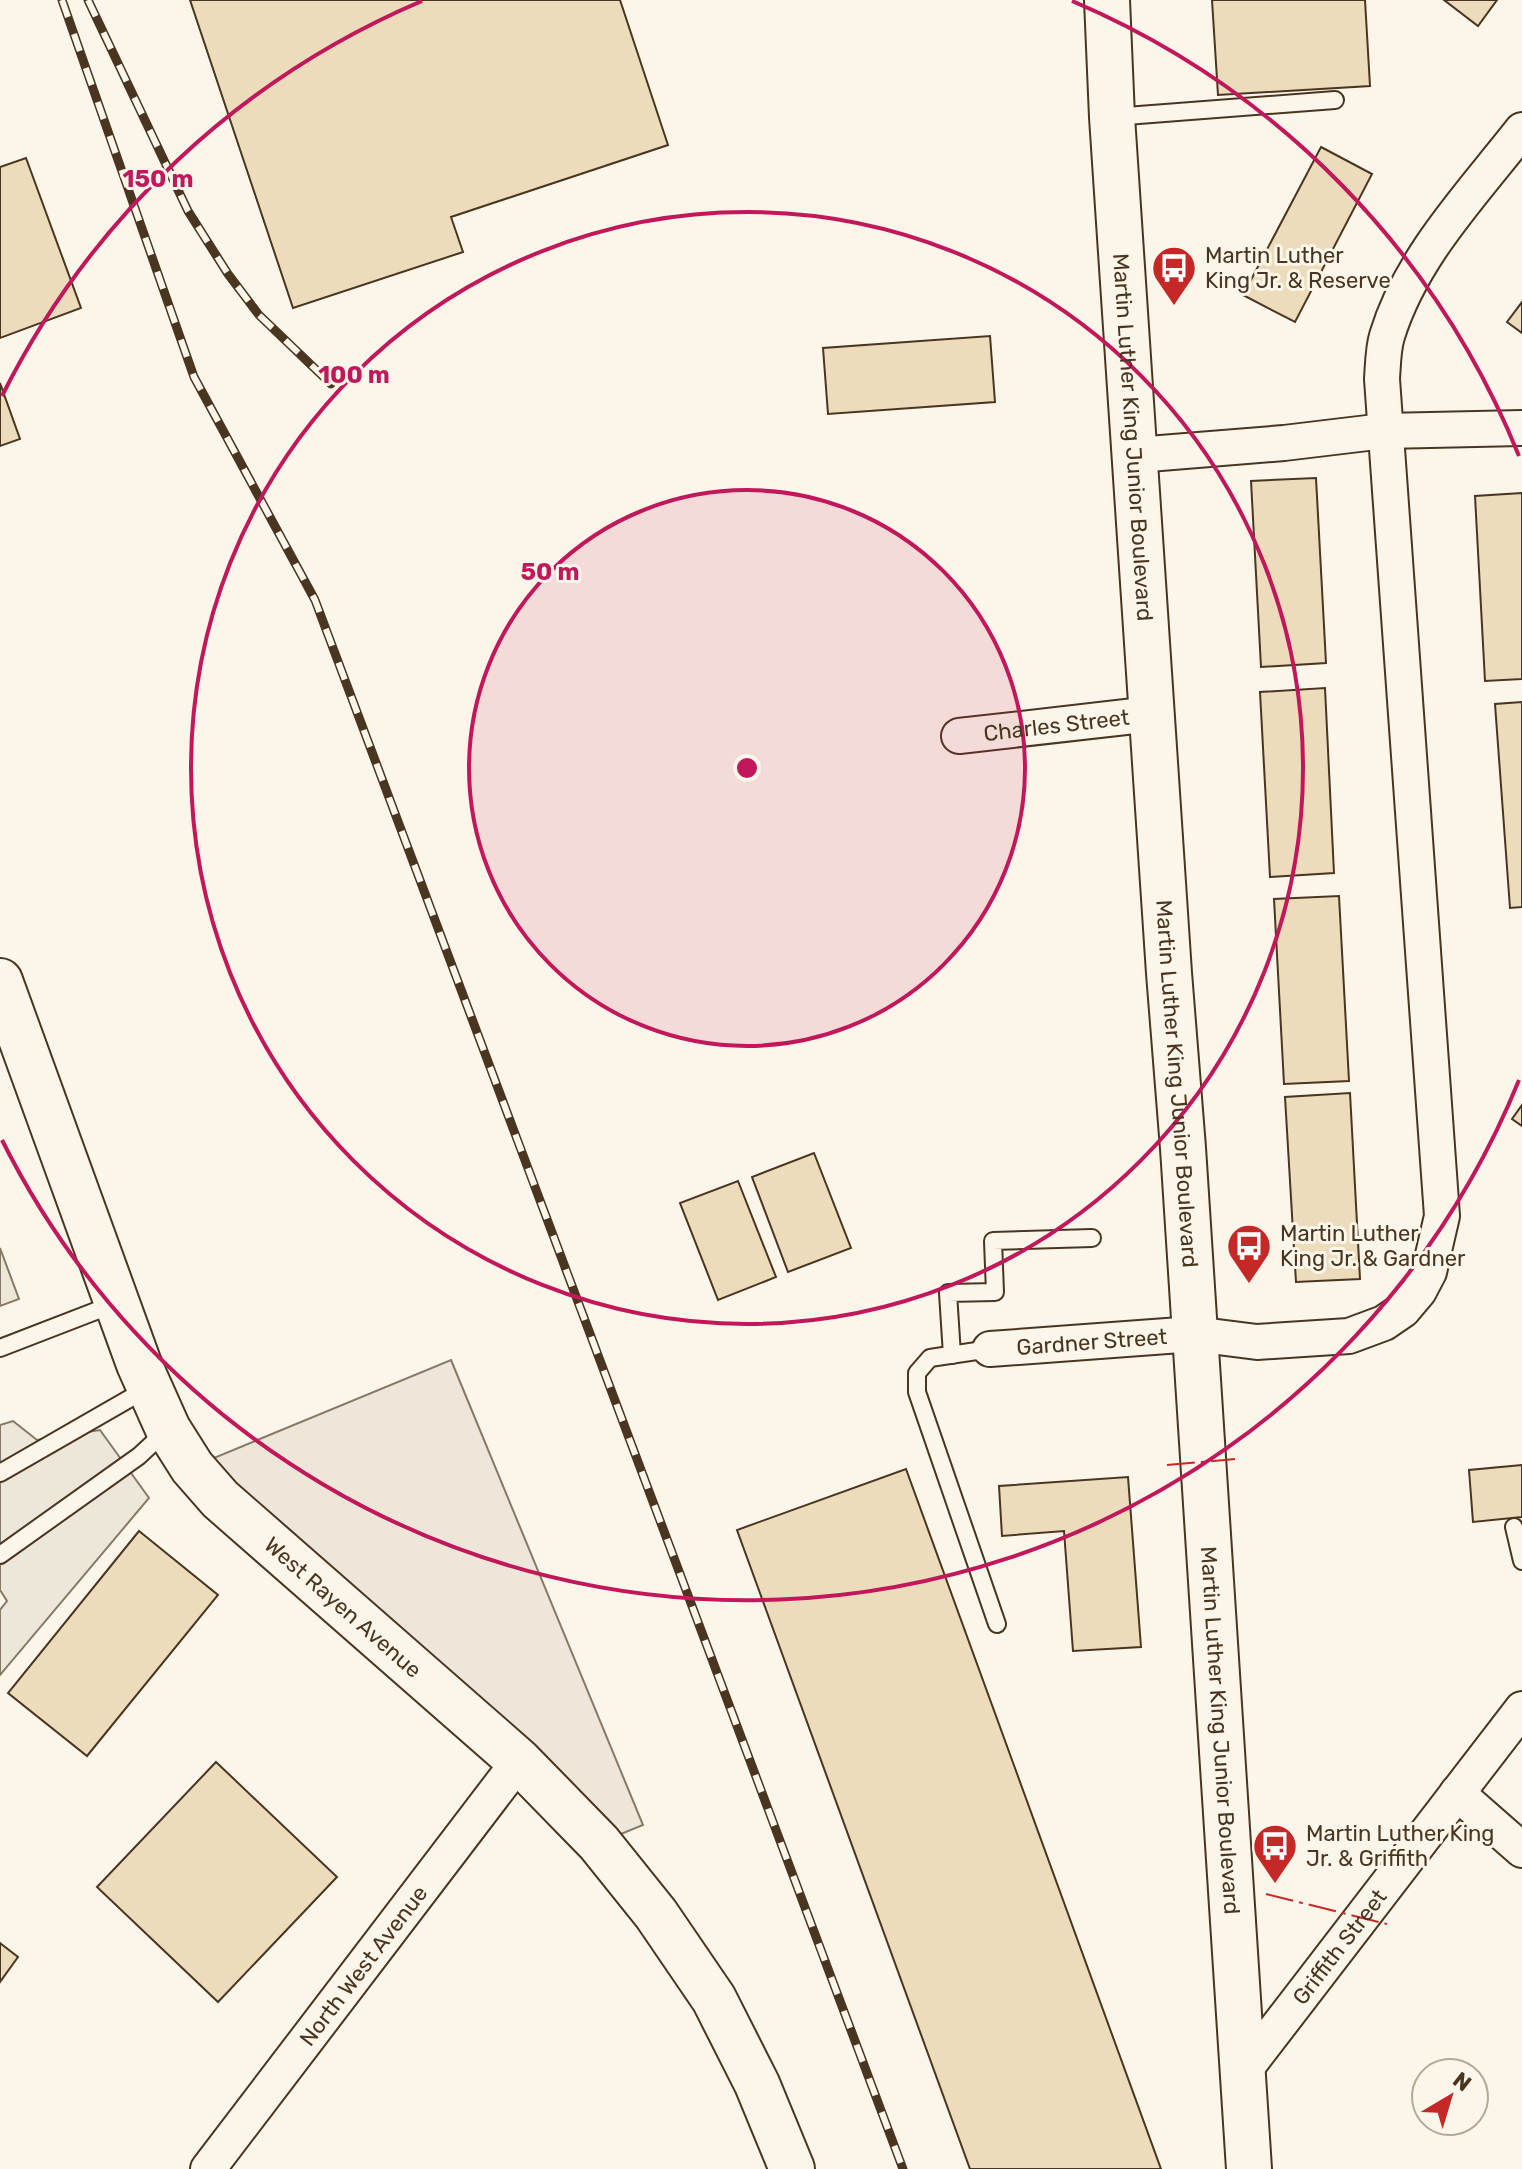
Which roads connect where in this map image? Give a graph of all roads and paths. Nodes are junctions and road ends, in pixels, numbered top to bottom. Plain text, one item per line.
1 (1107, 0) edge
2 (1335, 100) dead end
3 (1112, 117) junction
4 (1522, 130) edge
5 (1522, 428) edge
6 (1384, 431) junction
7 (1136, 455) junction
8 (1152, 714) junction
9 (959, 736) dead end
10 (0, 981) edge
11 (1092, 1238) dead end
12 (117, 1303) junction
13 (1194, 1334) junction
14 (0, 1348) edge
15 (990, 1349) joint
16 (952, 1355) junction
17 (149, 1387) junction
18 (168, 1429) junction
19 (0, 1473) edge
20 (1514, 1527) dead end
21 (0, 1555) edge
22 (1522, 1561) edge
23 (997, 1624) dead end
24 (1522, 1709) edge
25 (519, 1761) junction
26 (1457, 1793) junction
27 (1522, 1850) edge
28 (1243, 2072) junction
29 (208, 2169) edge
30 (792, 2169) edge
31 (1249, 2169) edge

1 - 3 main road, Martin Luther King Junior Boulevard
2 - 3 lane
3 - 7 main road, Martin Luther King Junior Boulevard
4 - 6 street, Gardner Street
5 - 6 street
6 - 7 street
6 - 13 street, Gardner Street
7 - 8 main road, Martin Luther King Junior Boulevard
8 - 9 street, Charles Street
8 - 13 main road, Martin Luther King Junior Boulevard
10 - 12 main road, West Rayen Avenue
11 - 16 lane
12 - 14 lane
12 - 17 main road, West Rayen Avenue
13 - 15 street, Gardner Street
13 - 28 main road, Martin Luther King Junior Boulevard
15 - 16 lane
16 - 23 lane
17 - 18 main road, West Rayen Avenue
17 - 19 lane
18 - 21 lane
18 - 25 main road, West Rayen Avenue
20 - 22 lane
24 - 26 street, Griffith Street
25 - 29 street, North West Avenue
25 - 30 main road, West Rayen Avenue
26 - 27 street
26 - 28 street, Griffith Street
28 - 31 main road, Martin Luther King Junior Boulevard

